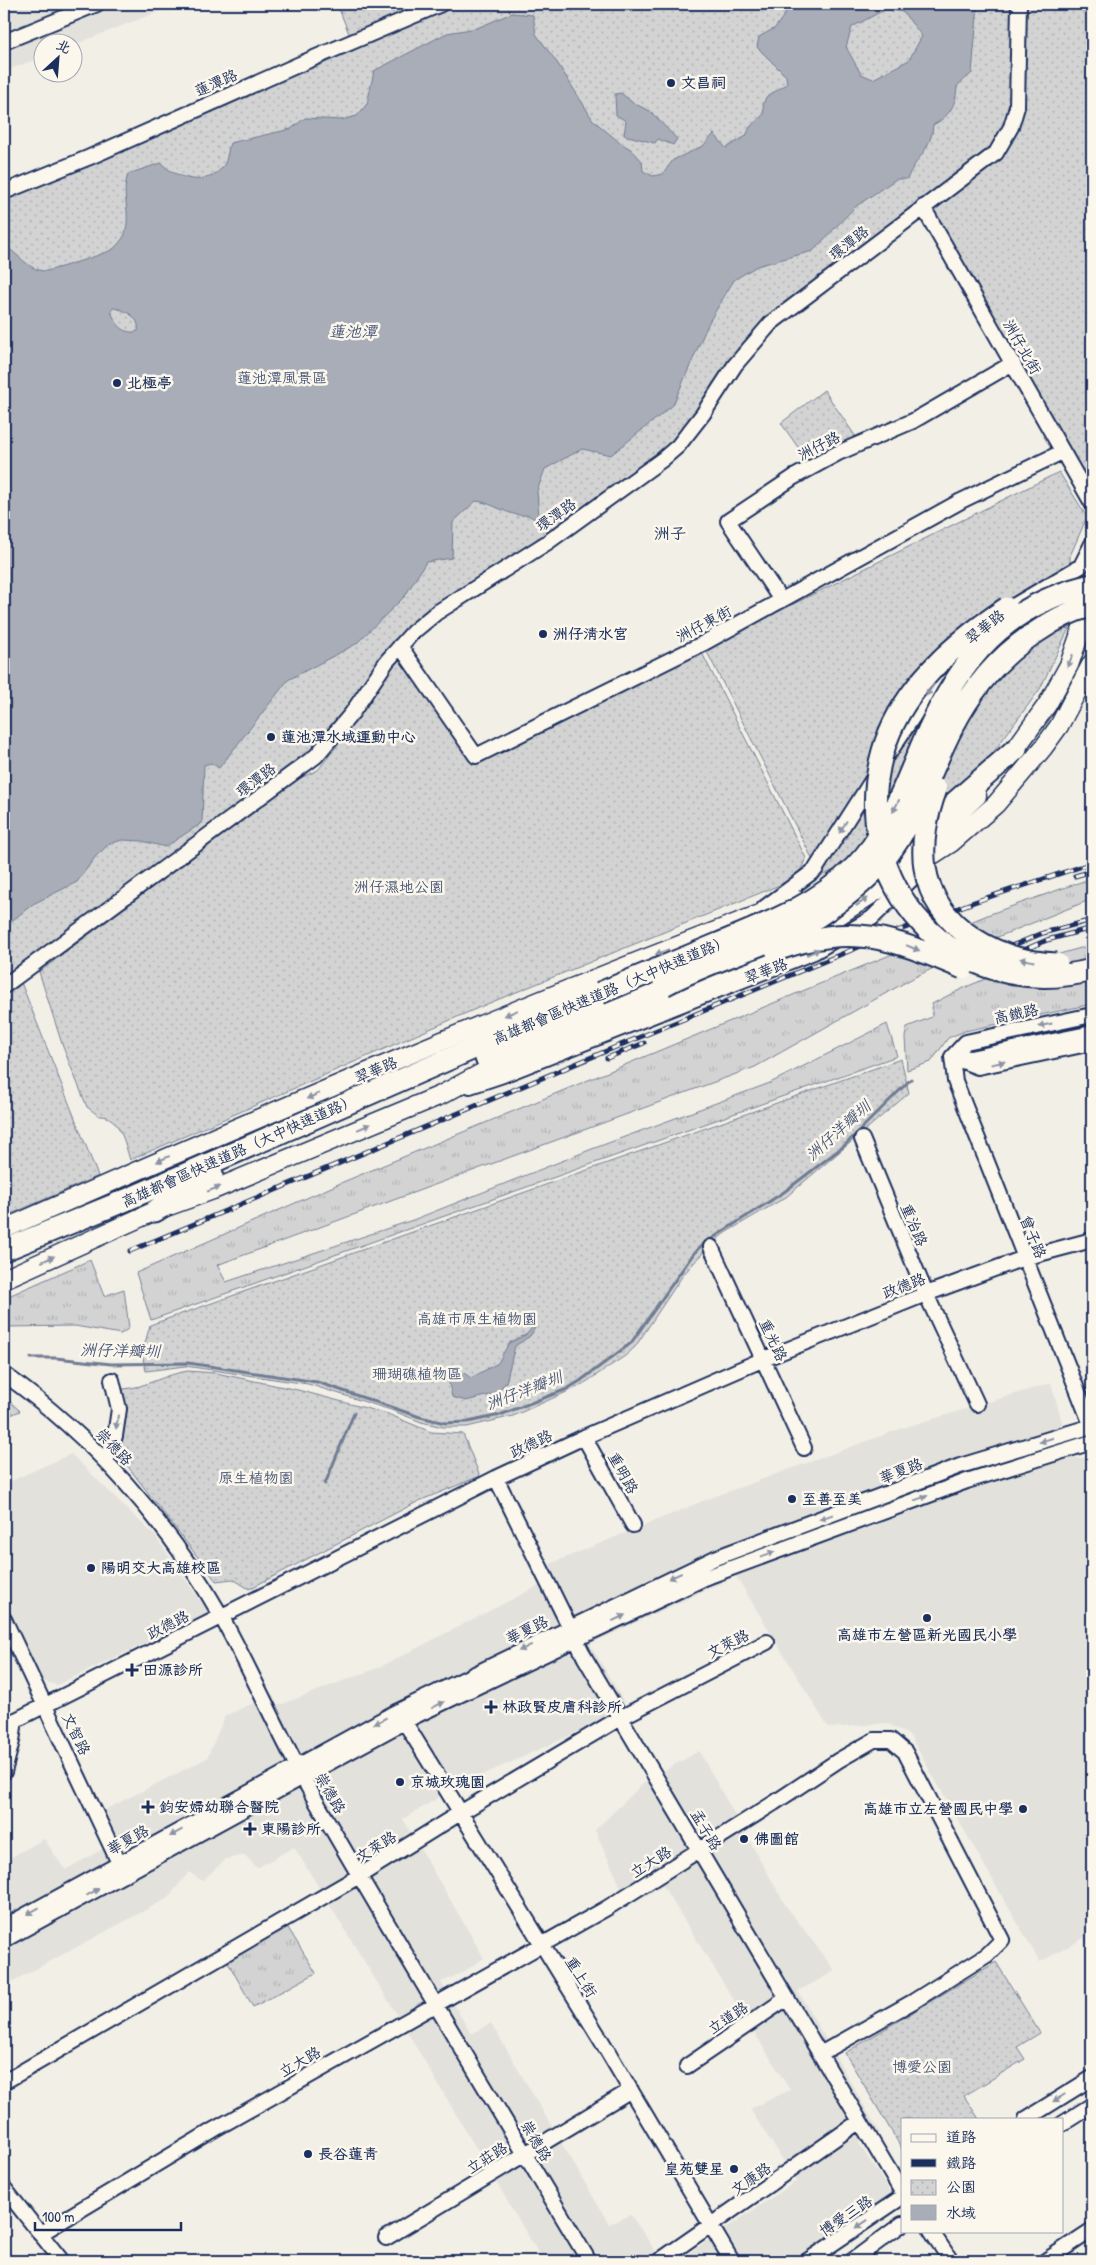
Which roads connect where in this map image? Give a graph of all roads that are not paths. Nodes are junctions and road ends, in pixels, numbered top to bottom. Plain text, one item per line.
1 (97, 4) edge
2 (441, 4) edge
3 (1019, 4) edge
4 (4, 42) edge
5 (5, 188) edge
6 (923, 207) junction
7 (1013, 363) junction
8 (1062, 452) junction
9 (1092, 504) edge
10 (1092, 544) edge
11 (1087, 570) edge
12 (1092, 585) edge
13 (1092, 596) edge
14 (781, 600) junction
15 (1092, 606) edge
16 (400, 646) junction
17 (1092, 663) edge
18 (968, 703) junction
19 (1016, 749) junction
20 (750, 917) junction
21 (1092, 960) edge
22 (1092, 970) edge
23 (1092, 978) edge
24 (664, 985) junction
25 (4, 986) edge
26 (1092, 1015) edge
27 (1092, 1032) edge
28 (1092, 1044) edge
29 (952, 1056) junction
30 (862, 1138) dead end
31 (155, 1211) junction
32 (4, 1229) edge
33 (1092, 1240) edge
34 (711, 1247) dead end
35 (4, 1250) edge
36 (1024, 1258) junction
37 (4, 1278) edge
38 (926, 1294) junction
39 (764, 1359) junction
40 (4, 1374) edge
41 (112, 1380) dead end
42 (977, 1404) dead end
43 (1092, 1426) edge
44 (584, 1437) junction
45 (1092, 1442) edge
46 (804, 1448) dead end
47 (106, 1462) junction
48 (496, 1478) junction
49 (882, 1496) junction
50 (887, 1510) junction
51 (632, 1525) dead end
52 (221, 1617) junction
53 (4, 1619) edge
54 (572, 1633) junction
55 (768, 1642) dead end
56 (45, 1706) junction
57 (402, 1717) junction
58 (620, 1718) junction
59 (10, 1723) edge
60 (4, 1772) edge
61 (299, 1772) junction
62 (460, 1812) junction
63 (700, 1851) junction
64 (119, 1863) junction
65 (360, 1876) junction
66 (4, 1927) edge
67 (4, 1940) edge
68 (541, 1944) junction
69 (787, 1998) junction
70 (437, 2004) junction
71 (820, 2054) junction
72 (687, 2066) dead end
73 (1092, 2078) edge
74 (4, 2082) edge
75 (631, 2090) junction
76 (1092, 2105) edge
77 (1028, 2118) edge
78 (860, 2121) junction
79 (1064, 2123) edge
80 (525, 2154) junction
81 (4, 2188) edge
82 (901, 2190) edge
83 (901, 2198) edge
84 (901, 2225) edge
85 (713, 2226) junction
86 (1092, 2230) edge
87 (932, 2232) edge
88 (40, 2234) junction
89 (386, 2238) dead end
90 (62, 2261) edge
91 (588, 2261) edge
92 (659, 2261) edge
93 (732, 2261) edge
94 (808, 2261) edge
95 (852, 2261) edge
96 (951, 2261) edge
97 (1045, 2261) edge

1 - 4 street
2 - 5 street, 蓮潭路
3 - 6 street, 環潭路
6 - 7 street, 洲仔北街
6 - 16 street, 環潭路
7 - 8 street, 洲仔北街
7 - 14 street, 洲仔路
8 - 9 street, 洲仔北街
8 - 14 street, 洲仔東街
10 - 11 street
11 - 13 street
11 -> 20 street, 翠華路
11 - 22 highway, bridge
12 -> 35 highway, 高雄都會區快速道路（大中快速道路）, bridge
13 -> 19 main road, 翠華路
13 - 19 highway
14 - 16 street, 洲仔東街
15 - 18 highway, 高雄都會區快速道路（大中快速道路）, bridge
16 - 25 street, 環潭路
31 -> 17 main road, 翠華路
21 -> 18 highway, bridge
18 - 24 highway, 高雄都會區快速道路（大中快速道路）, bridge
19 - 20 main road, 翠華路
20 -> 32 main road, 翠華路
24 -> 23 highway, bridge
24 - 31 highway, 高雄都會區快速道路（大中快速道路）
26 -> 29 street, 高鐵路
27 - 29 street
29 -> 28 street
29 - 36 street, 曾子路
30 - 38 street, 重治路
37 -> 31 main road, 翠華路
33 - 36 street, 政德路
34 - 39 street, 重光路
36 - 38 street, 政德路
36 - 43 street, 曾子路
38 - 39 street, 政德路
38 - 42 street, 重治路
39 - 44 street, 政德路
39 - 46 street, 重光路
40 - 47 street, 崇德路
41 -> 47 street
43 -> 49 street, 華夏路
44 - 48 street, 政德路
44 - 51 street, 重明路
50 -> 45 street, 華夏路
47 - 52 street, 崇德路
48 - 52 street, 政德路
48 - 54 street, 孟子路
49 - 50 street
49 -> 54 street, 華夏路
54 -> 50 street, 華夏路
52 - 56 street, 政德路
52 - 61 street, 崇德路
53 - 56 street, 文智路
54 - 57 street, 華夏路
54 - 58 street, 孟子路
55 - 58 street, 文萊路
56 - 59 street, 政德路
56 - 64 street, 文智路
57 - 61 street, 華夏路
57 - 62 street, 重上街
58 - 62 street, 文萊路
58 - 63 street, 孟子路
59 - 60 street
61 -> 64 street, 華夏路
61 - 65 street, 崇德路
67 -> 61 street, 華夏路
62 - 65 street, 文萊路
62 - 68 street, 重上街
63 - 68 street, 立大路
63 - 69 street, 孟子路
63 - 71 street, 立大路
64 -> 66 street, 華夏路
65 - 70 street, 崇德路
65 - 74 street, 文萊路
68 - 70 street, 立大路
68 - 75 street, 重上街
69 - 71 street, 孟子路
69 - 72 street, 立道路
70 - 80 street, 崇德路
70 - 88 street, 立大路
71 - 78 street, 孟子路
73 -> 77 street
75 - 80 street, 立莊路
75 - 85 street, 重上街
76 - 79 street
78 - 82 street, 孟子路
78 - 85 street, 文康路
80 - 89 street, 立莊路
80 - 91 street, 崇德路
81 - 88 street
83 -> 94 street, 博愛三路
84 - 95 street
85 - 92 street, 文康路
85 - 93 street, 重上街
86 - 97 street
87 - 96 street
88 - 90 street

